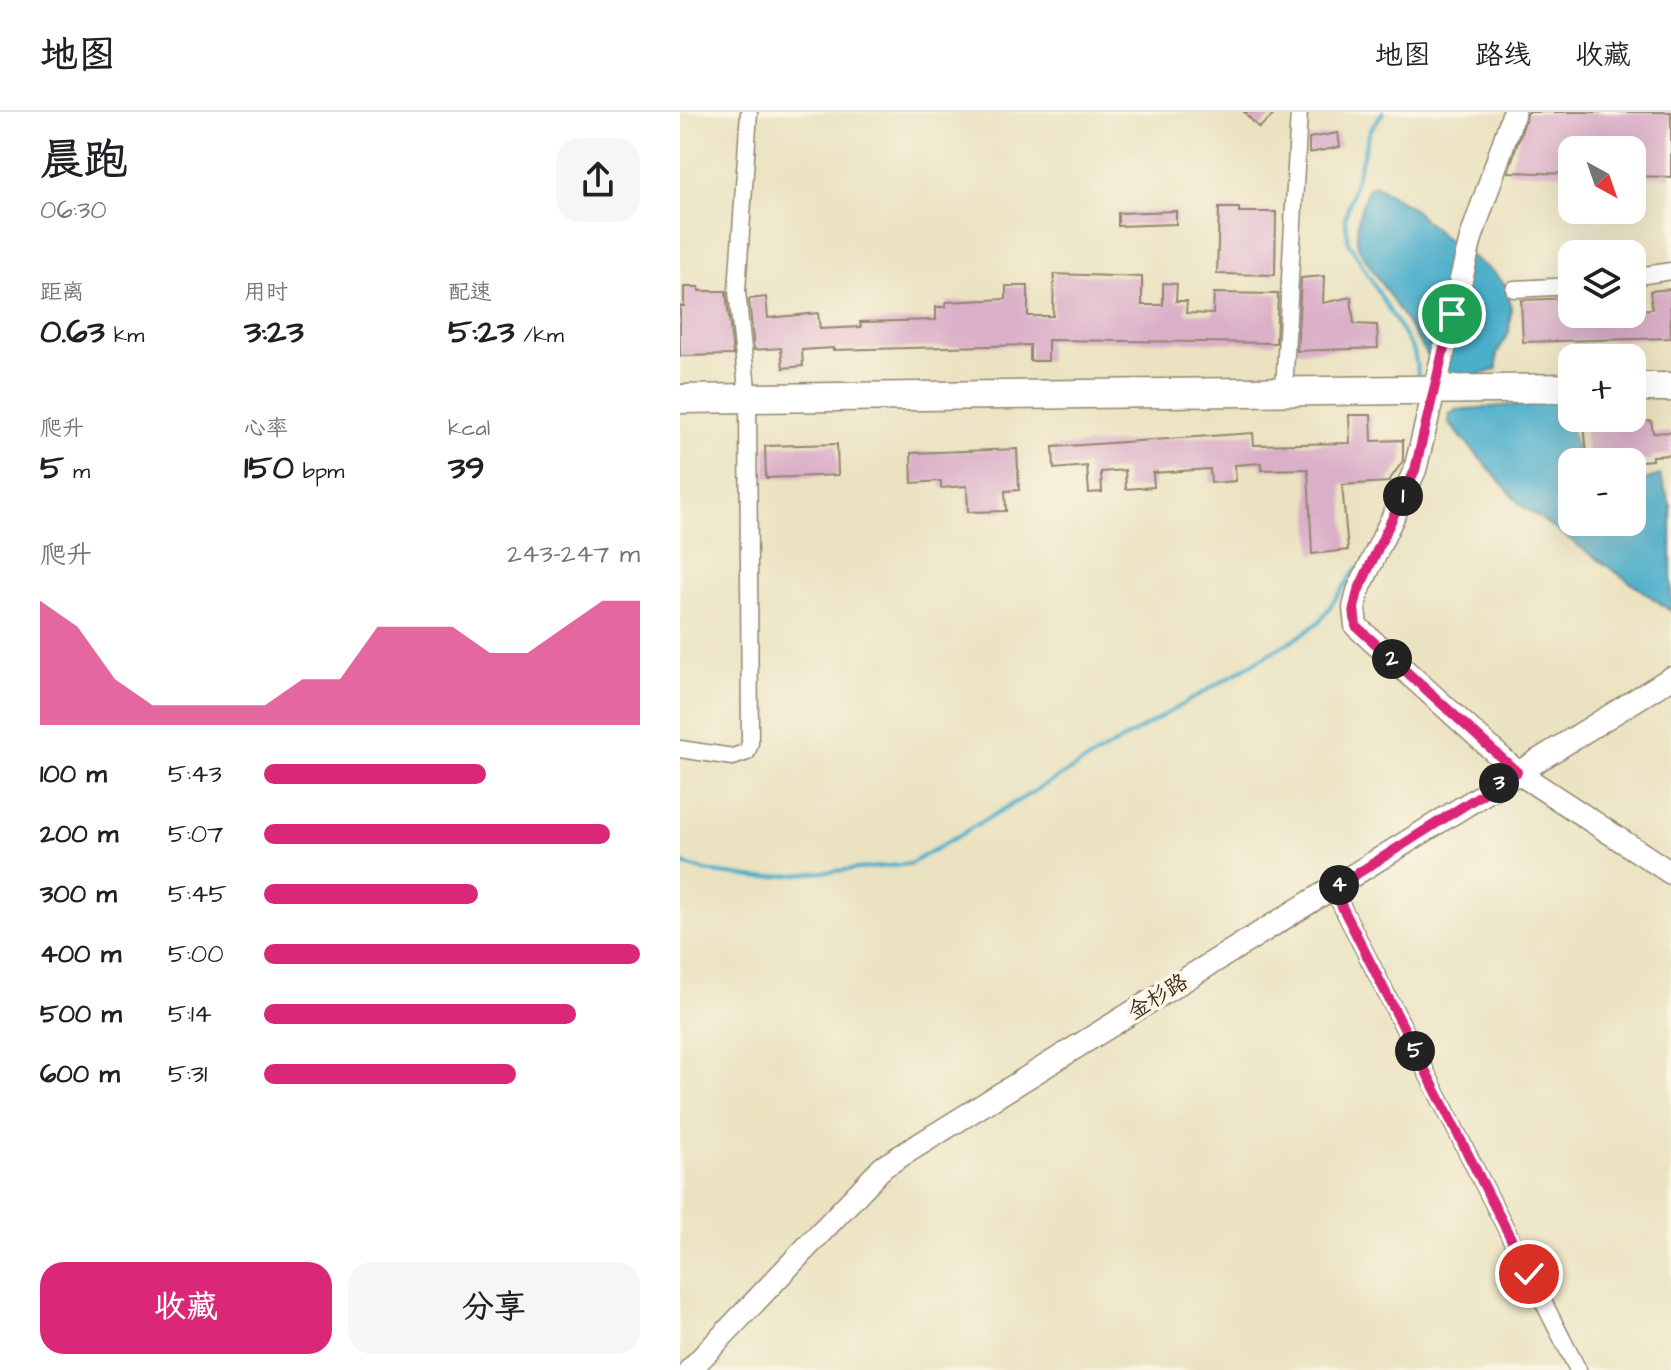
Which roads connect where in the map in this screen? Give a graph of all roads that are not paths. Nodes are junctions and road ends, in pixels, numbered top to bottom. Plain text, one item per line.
1 (749, 112) edge
2 (1299, 112) edge
3 (1514, 112) edge
4 (1671, 271) edge
5 (1646, 275) edge
6 (1558, 287) edge
7 (1514, 289) dead end
8 (1646, 387) edge
9 (1671, 387) edge
10 (1558, 388) edge
11 (1425, 390) junction
12 (1284, 391) junction
13 (748, 398) junction
14 (680, 399) edge
15 (1671, 678) edge
16 (680, 749) edge
17 (1517, 772) junction
18 (1671, 873) edge
19 (1333, 889) junction
20 (690, 1370) edge
21 (1578, 1370) edge

1 - 13 street
2 - 12 street
3 - 11 street
4 - 5 street
6 - 7 street
8 - 9 highway
10 - 11 highway
11 - 12 highway
11 - 17 street
12 - 13 highway
13 - 14 highway
13 - 16 street
15 - 17 street, 金杉路
17 - 18 street
17 - 19 street, 金杉路
19 - 20 street, 金杉路
19 - 21 street

